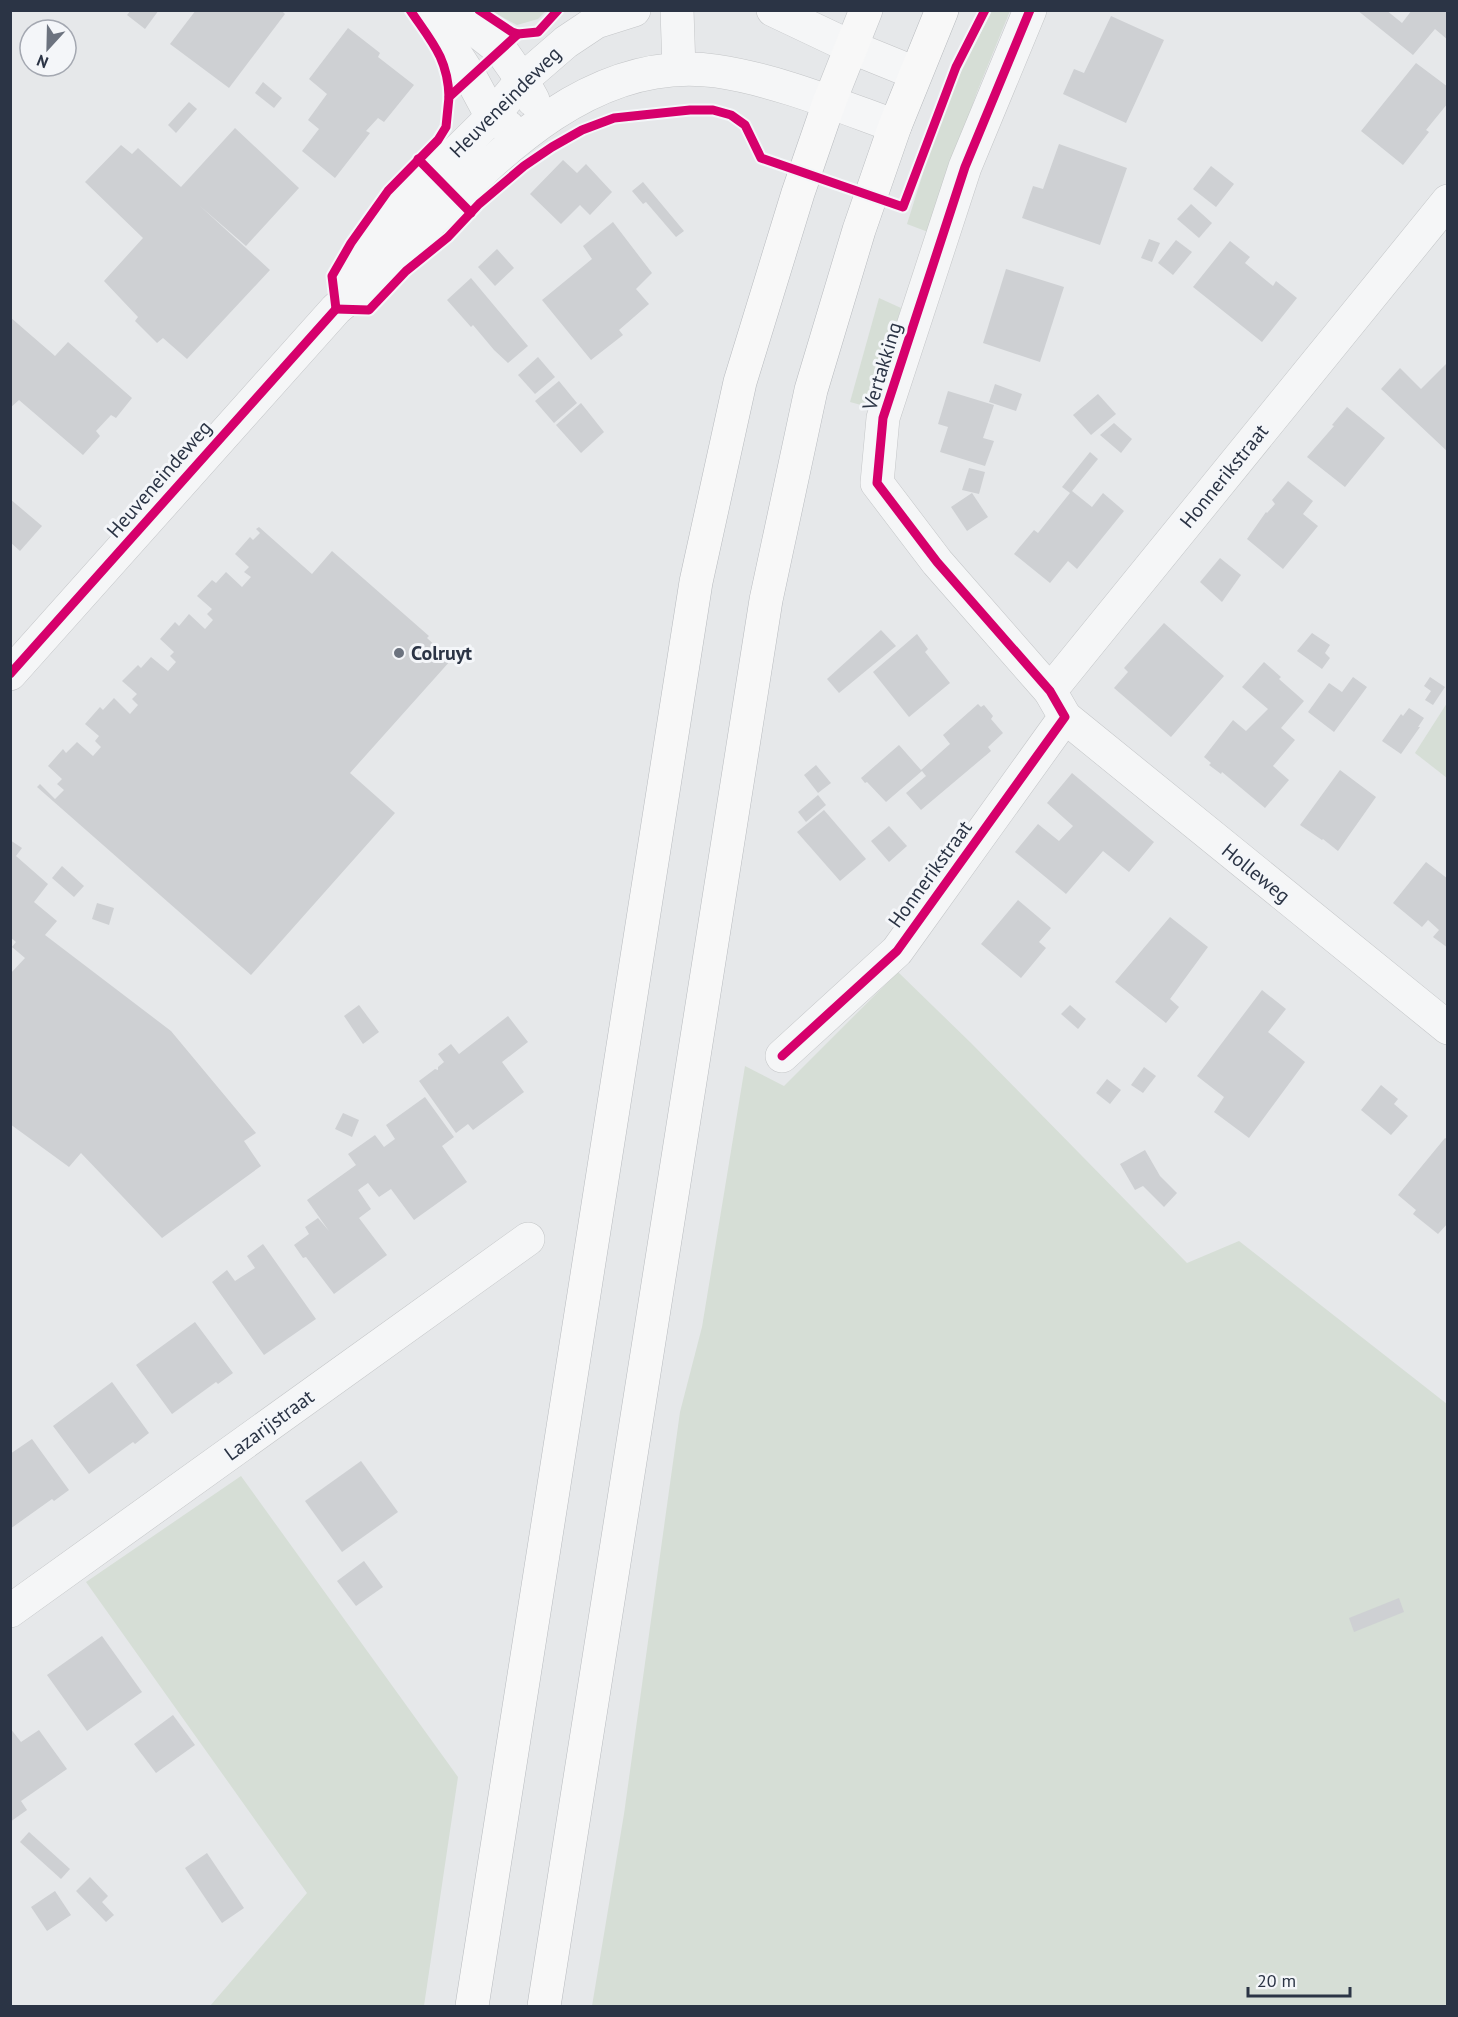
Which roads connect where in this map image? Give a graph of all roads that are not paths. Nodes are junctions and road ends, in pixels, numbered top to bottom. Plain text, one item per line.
1 (424, 10) edge
2 (450, 10) edge
3 (634, 10) edge
4 (677, 10) edge
5 (772, 10) edge
6 (866, 10) edge
7 (942, 10) edge
8 (1030, 10) edge
9 (851, 47) junction
10 (679, 69) junction
11 (915, 73) junction
12 (522, 80) junction
13 (829, 103) junction
14 (492, 117) junction
15 (895, 126) junction
16 (533, 128) junction
17 (1448, 201) edge
18 (336, 309) junction
19 (10, 674) edge
20 (1058, 704) junction
21 (1448, 1028) edge
22 (782, 1056) dead end
23 (528, 1239) dead end
24 (10, 1611) edge
25 (472, 2007) edge
26 (544, 2007) edge

1 - 14 street
2 - 12 street
3 - 12 street, Heuveneindeweg
4 - 10 street
5 - 9 street
6 - 9 main road
7 - 11 main road
8 - 20 street, Vertakking
9 - 11 street
9 - 13 main road
10 - 13 street, Heuveneindeweg
10 - 16 street, Heuveneindeweg
11 - 15 main road
12 - 14 street, Heuveneindeweg
12 - 16 street
13 - 15 street, Heuveneindeweg
13 - 25 main road
14 - 16 street
14 - 18 street, Heuveneindeweg
15 - 26 main road
16 - 18 street, Heuveneindeweg
17 - 20 street, Honnerikstraat
18 - 19 street, Heuveneindeweg
20 - 21 street, Holleweg
20 - 22 street, Honnerikstraat
23 - 24 street, Lazarijstraat

